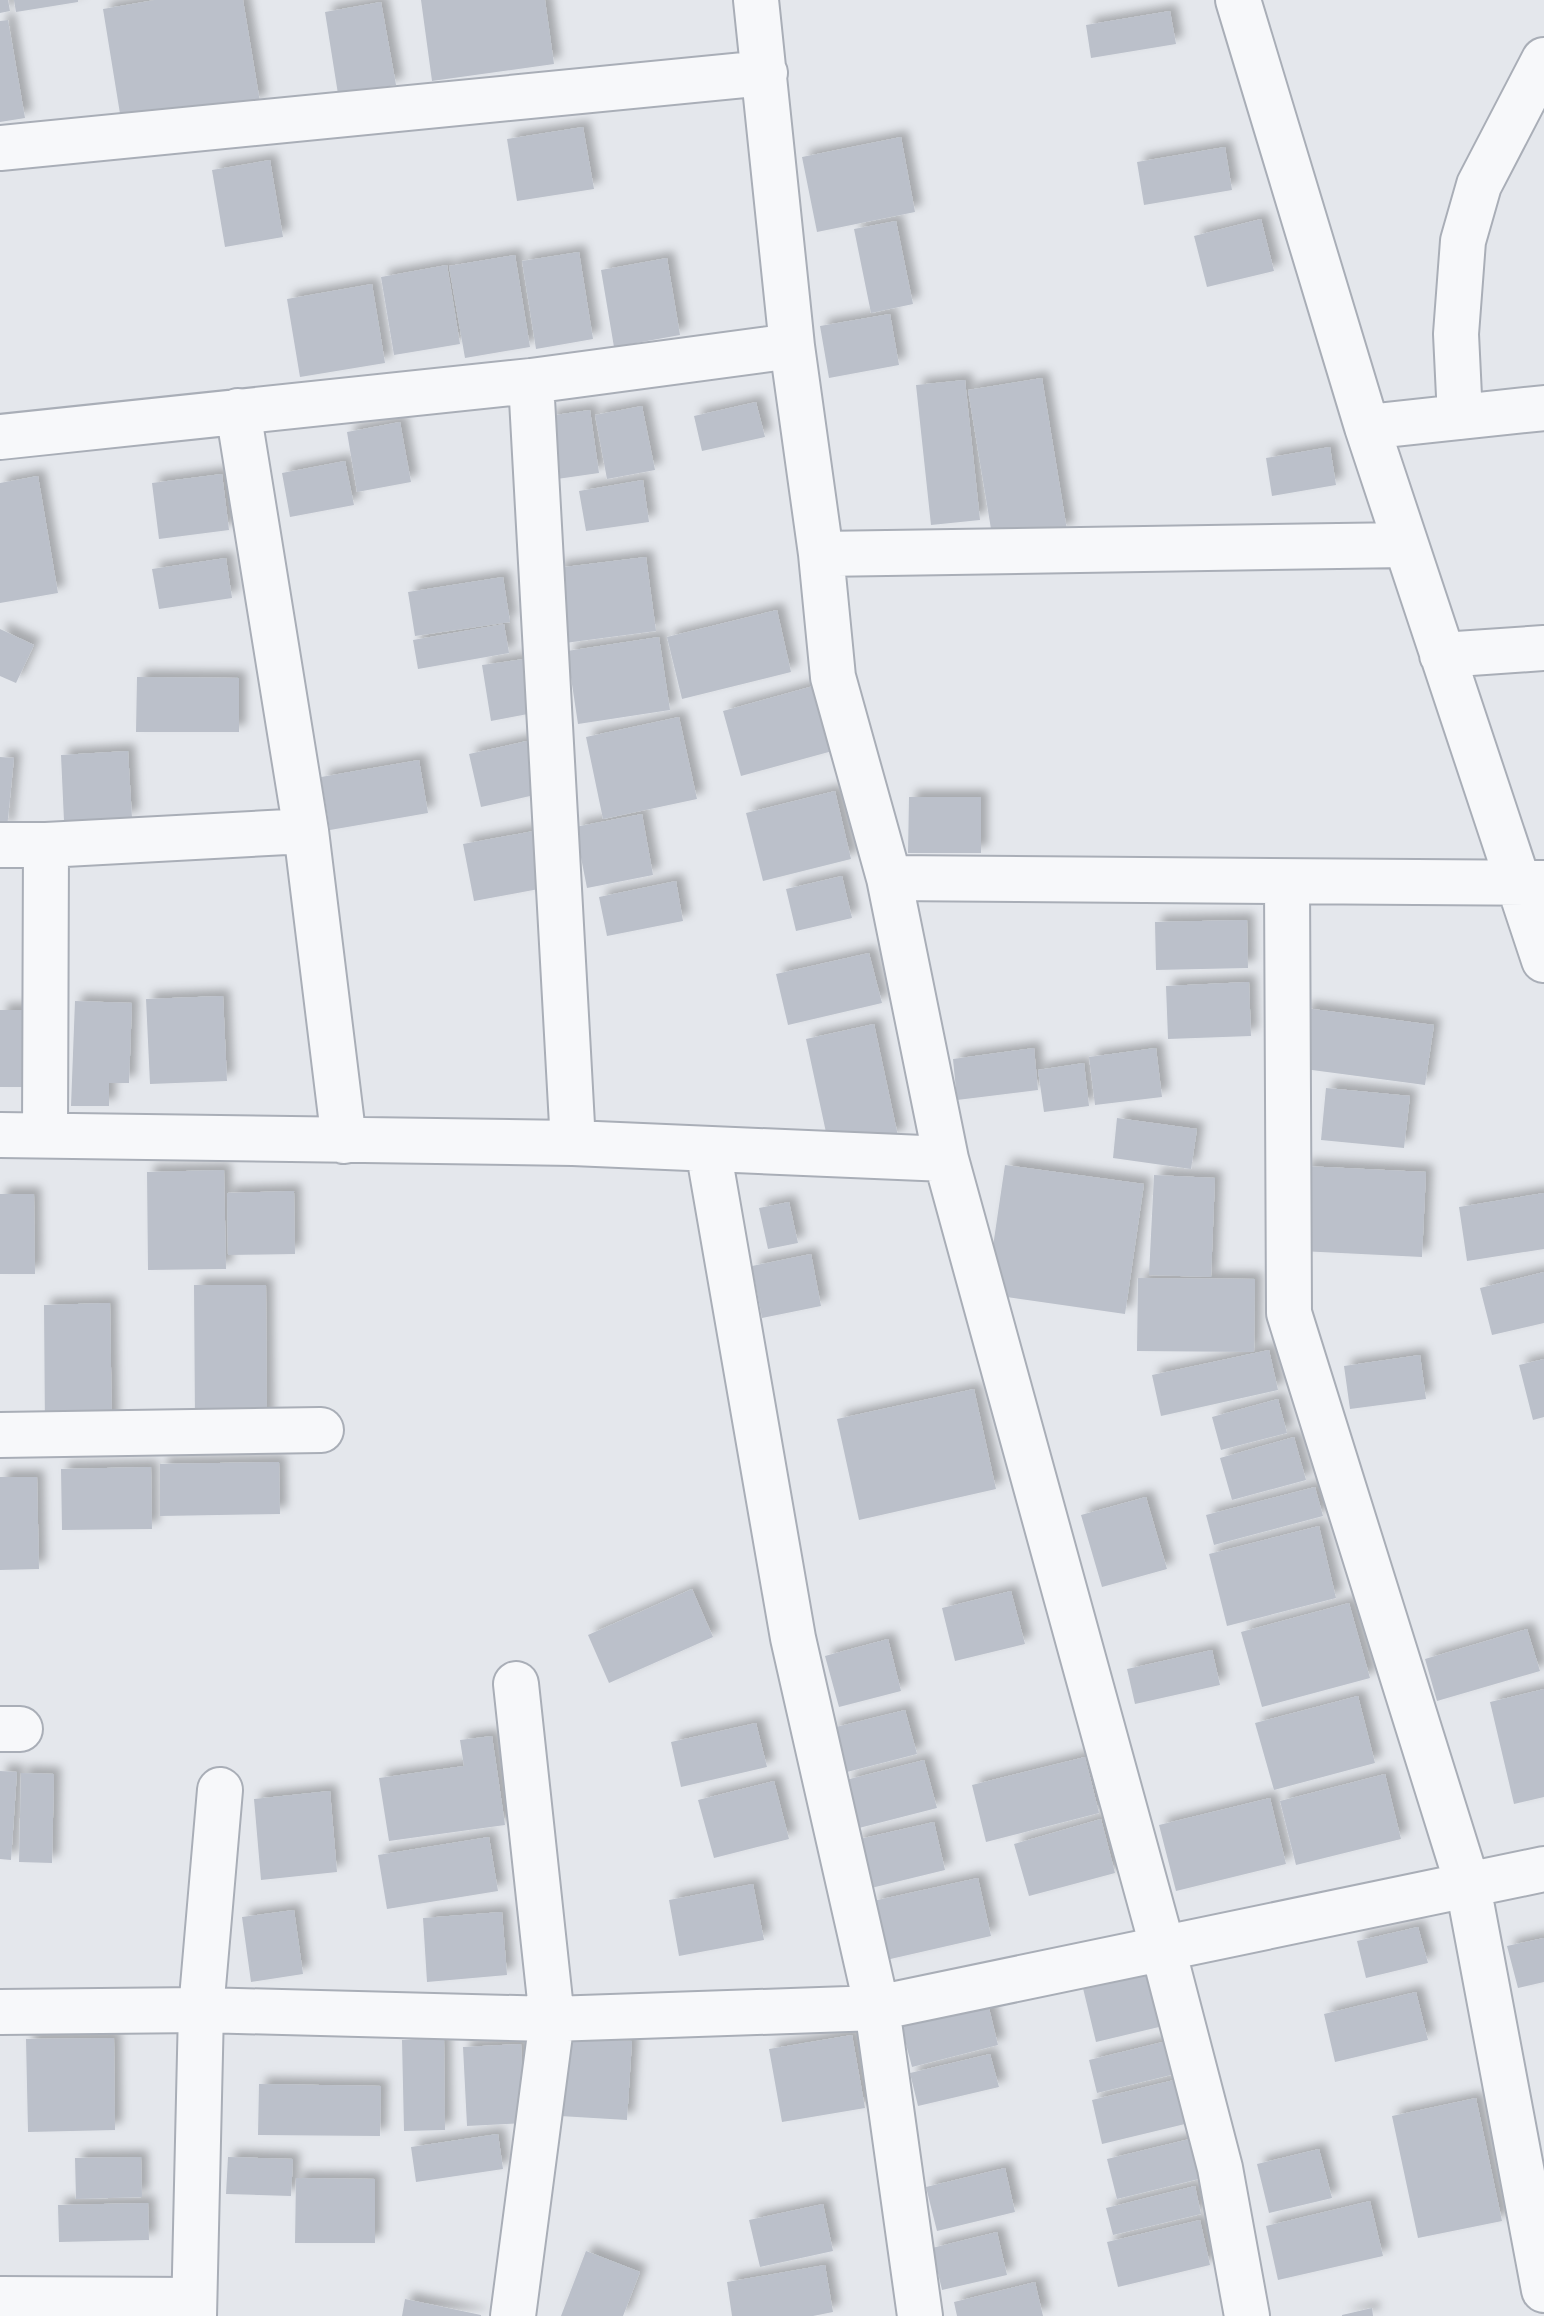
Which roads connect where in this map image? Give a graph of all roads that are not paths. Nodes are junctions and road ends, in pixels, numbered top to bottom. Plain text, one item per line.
1 (756, 0) edge
2 (1238, 0) edge
3 (1544, 60) edge
4 (765, 73) junction
5 (0, 148) edge
6 (792, 346) junction
7 (531, 381) junction
8 (1544, 408) edge
9 (238, 411) junction
10 (1460, 417) junction
11 (1367, 427) junction
12 (0, 437) edge
13 (1406, 545) junction
14 (821, 554) junction
15 (1544, 648) edge
16 (1442, 655) junction
17 (306, 831) junction
18 (0, 845) edge
19 (46, 845) junction
20 (889, 878) junction
21 (1531, 882) edge
22 (1287, 883) junction
23 (1544, 960) edge
24 (0, 1135) edge
25 (45, 1135) junction
26 (344, 1141) junction
27 (573, 1143) junction
28 (708, 1149) junction
29 (946, 1159) junction
30 (321, 1430) dead end
31 (0, 1435) edge
32 (516, 1684) dead end
33 (220, 1790) dead end
34 (1544, 1869) edge
35 (1468, 1886) junction
36 (1163, 1949) junction
37 (877, 2008) junction
38 (201, 2010) junction
39 (0, 2012) edge
40 (552, 2019) junction
41 (1542, 2270) edge
42 (0, 2299) edge
43 (194, 2308) edge
44 (513, 2316) edge
45 (920, 2316) edge
46 (1247, 2316) edge

1 - 4 street
2 - 11 street
3 - 10 street
4 - 5 street
4 - 6 street
6 - 7 street
6 - 14 street
7 - 9 street
7 - 27 street
8 - 10 street
9 - 12 street
9 - 17 street
10 - 11 street
11 - 13 street
13 - 14 street
13 - 16 street
14 - 20 street
15 - 16 street
16 - 21 street
17 - 19 street
17 - 26 street
18 - 19 street
19 - 25 street
20 - 22 street
20 - 29 street
21 - 22 street
21 - 23 street
22 - 35 street
24 - 25 street
25 - 26 street
26 - 27 street
27 - 28 street
28 - 29 street
28 - 37 street
29 - 36 street
30 - 31 street
32 - 40 street
33 - 38 street
34 - 35 street
35 - 36 street
35 - 41 street
36 - 37 street
36 - 46 street
37 - 40 street
37 - 45 street
38 - 39 street
38 - 40 street
38 - 43 street
40 - 44 street
42 - 43 street

